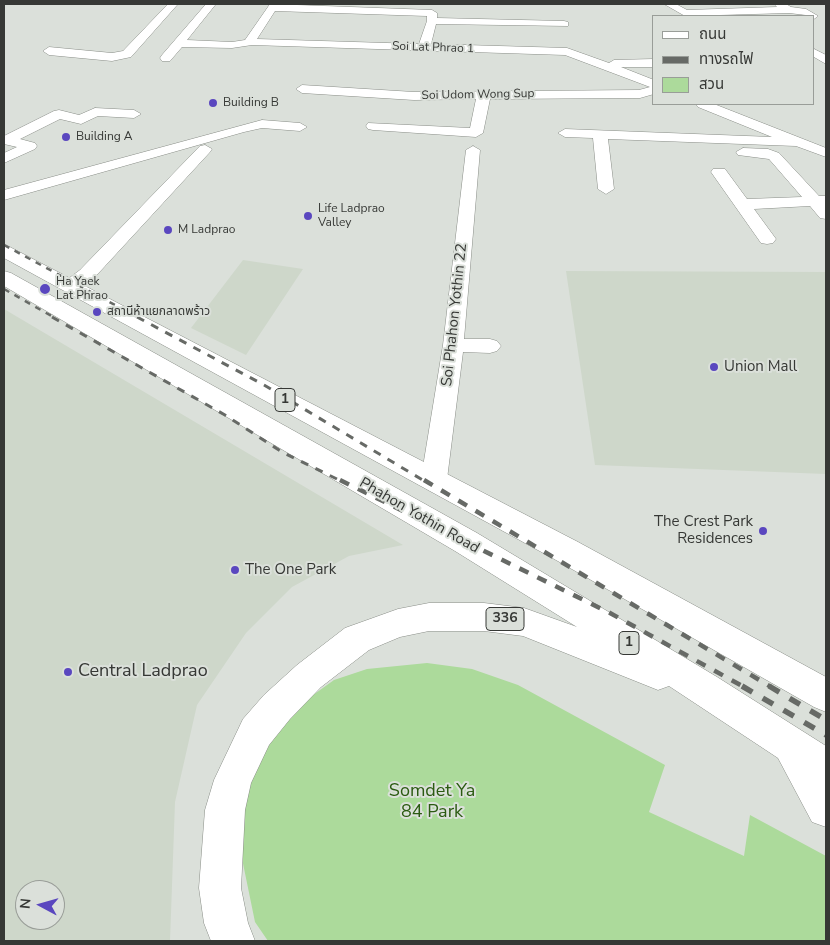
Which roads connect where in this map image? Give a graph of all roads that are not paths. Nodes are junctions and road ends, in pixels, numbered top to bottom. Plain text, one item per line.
1 (173, 4) edge
2 (211, 4) edge
3 (669, 4) edge
4 (726, 4) edge
5 (779, 4) edge
6 (274, 6) edge
7 (562, 10) dead end
8 (789, 10) junction
9 (739, 12) junction
10 (756, 14) edge
11 (704, 15) edge
12 (810, 15) edge
13 (427, 26) junction
14 (565, 38) junction
15 (252, 42) junction
16 (179, 44) junction
17 (424, 47) junction
18 (49, 51) dead end
19 (815, 53) edge
20 (166, 58) dead end
21 (826, 60) edge
22 (652, 62) edge
23 (602, 64) junction
24 (652, 83) edge
25 (302, 89) dead end
26 (652, 91) edge
27 (484, 95) junction
28 (706, 105) edge
29 (134, 114) dead end
30 (373, 126) dead end
31 (300, 127) dead end
32 (565, 133) dead end
33 (600, 134) junction
34 (474, 141) junction
35 (798, 142) junction
36 (204, 150) dead end
37 (667, 150) dead end
38 (826, 153) edge
39 (4, 159) edge
40 (719, 172) dead end
41 (606, 189) dead end
42 (4, 195) edge
43 (820, 201) edge
44 (742, 204) junction
45 (826, 214) edge
46 (767, 239) dead end
47 (4, 250) edge
48 (4, 276) edge
49 (71, 286) junction
50 (453, 346) junction
51 (490, 346) dead end
52 (434, 479) junction
53 (705, 690) junction
54 (823, 693) edge
55 (791, 744) junction
56 (826, 767) edge
57 (826, 808) edge
58 (233, 941) edge

1 - 18 street
2 - 16 street
3 - 11 street
4 - 9 street
5 - 8 street
6 - 13 street
6 - 15 street
7 - 14 street
8 - 10 street
8 - 12 street
9 - 10 street
9 - 11 street
13 - 14 street
13 - 17 street
14 - 17 street, Soi Lat Phrao 1
14 - 23 street, Soi Lat Phrao 1
15 - 16 street, Soi Lat Phrao 1
15 - 17 street, Soi Lat Phrao 1
16 - 20 street
19 - 21 street
22 - 23 street
23 - 24 street, Soi Lat Phrao 1
25 - 27 street, Soi Udom Wong Sup
26 - 27 street, Soi Udom Wong Sup
27 - 34 street, Soi Phahon Yothin 22
28 - 35 street
29 - 39 street
30 - 34 street
31 - 42 street
32 - 33 street
33 - 35 street
33 - 41 street
34 - 50 street, Soi Phahon Yothin 22
35 - 38 street
36 - 49 street
37 - 43 street
40 - 44 street
43 - 44 street
43 - 45 street
44 - 46 street
47 - 49 main road, 1
48 - 53 main road, Phahon Yothin Road / 1
49 - 52 main road, 1
50 - 51 street
50 - 52 street, Soi Phahon Yothin 22
52 - 54 main road, 1
53 - 55 main road, Phahon Yothin Road / 1
53 - 58 main road, 336
55 - 56 main road, Phahon Yothin Road / 1
55 - 57 main road

